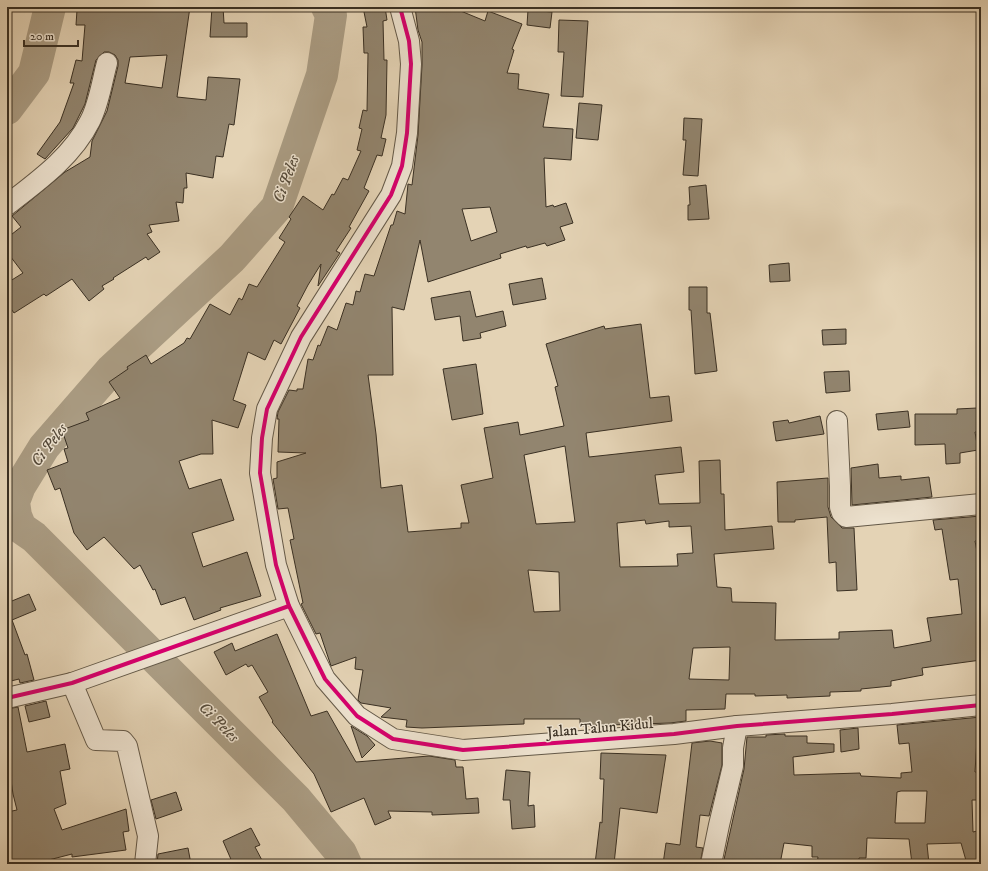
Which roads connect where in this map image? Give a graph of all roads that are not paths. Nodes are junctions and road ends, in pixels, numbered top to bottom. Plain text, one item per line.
1 (400, 7) edge
2 (107, 63) dead end
3 (7, 205) edge
4 (837, 421) dead end
5 (981, 504) edge
6 (290, 606) junction
7 (72, 683) junction
8 (7, 698) edge
9 (981, 705) edge
10 (737, 726) junction
11 (145, 864) edge
12 (712, 864) edge

1 - 6 street, Jalan Talun Kidul
2 - 3 street
4 - 5 street
6 - 7 street
6 - 10 street, Jalan Talun Kidul
7 - 8 street
7 - 11 street
9 - 10 street, Jalan Talun Kidul
10 - 12 street

